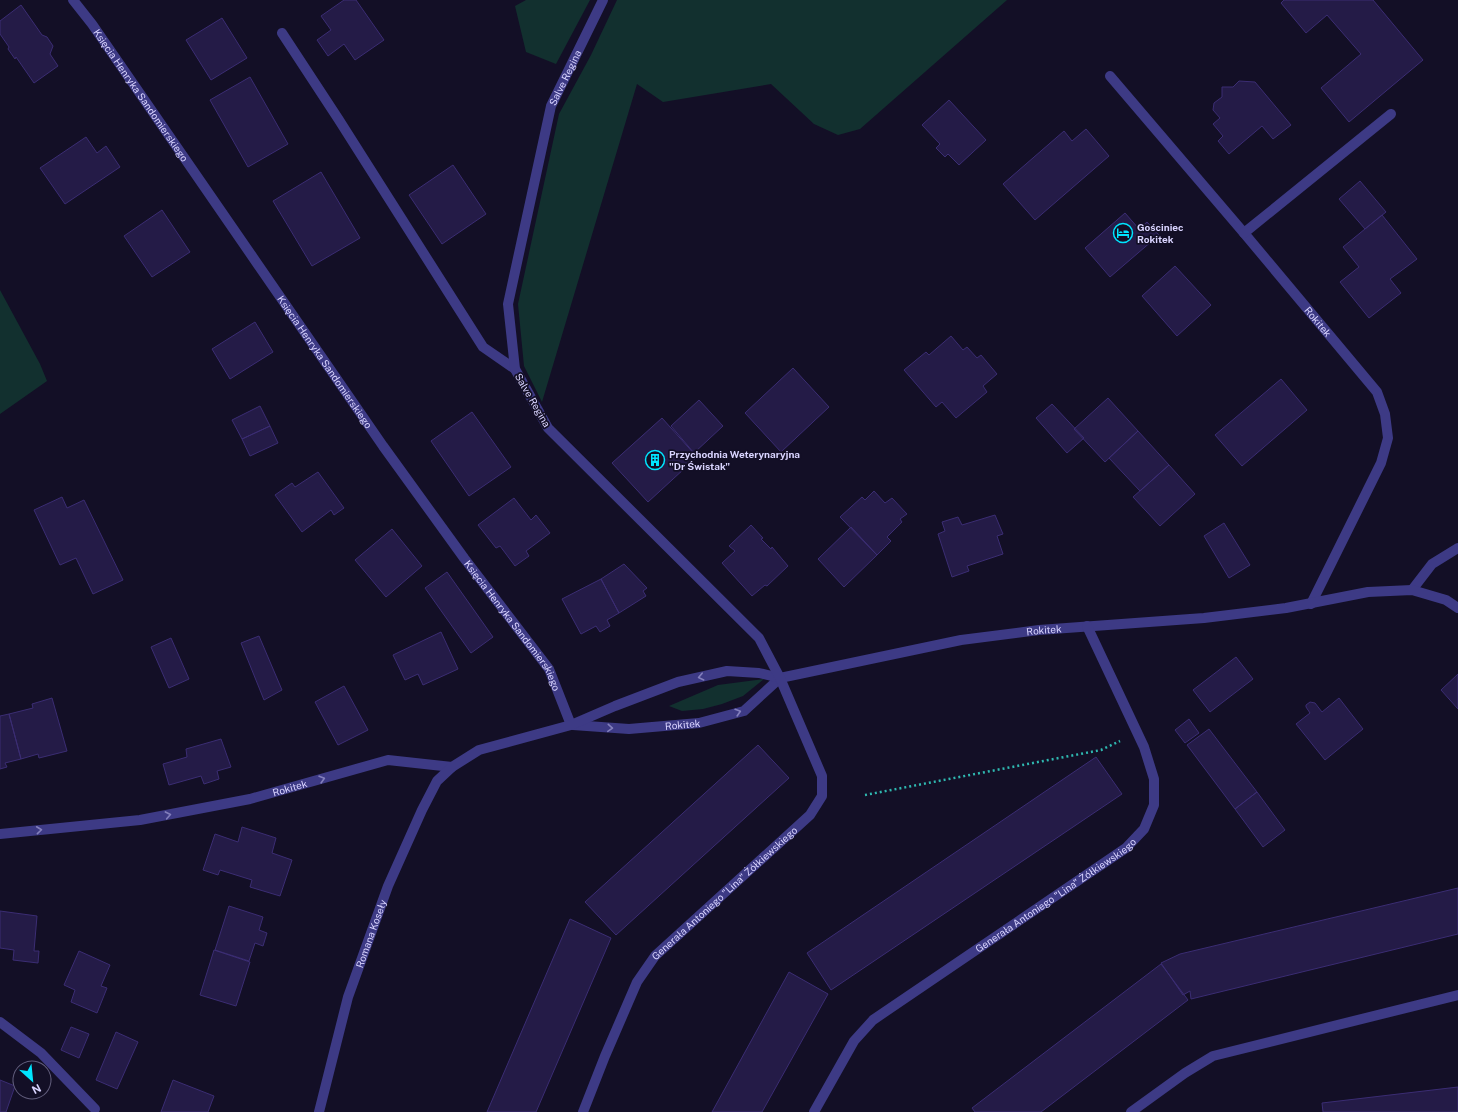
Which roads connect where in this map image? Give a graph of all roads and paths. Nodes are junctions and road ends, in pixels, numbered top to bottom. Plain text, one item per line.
1 (73, 0) edge
2 (602, 0) edge
3 (282, 33) dead end
4 (1110, 76) dead end
5 (1391, 114) dead end
6 (1244, 233) junction
7 (515, 369) junction
8 (1458, 548) edge
9 (1412, 590) junction
10 (1311, 604) junction
11 (1458, 608) edge
12 (1087, 626) junction
13 (780, 678) junction
14 (571, 725) junction
15 (1122, 740) dead end
16 (452, 767) junction
17 (865, 795) dead end
18 (0, 834) edge
19 (1458, 995) edge
20 (0, 1022) edge
21 (95, 1110) dead end
22 (319, 1112) edge
23 (583, 1112) edge
24 (814, 1112) edge
25 (1131, 1112) edge

1 - 14 street, Księcia Henryka Sandomierskiego
2 - 7 street, Salve Regina
3 - 7 street
4 - 6 street, Rokitek
5 - 6 street
6 - 10 street, Rokitek
7 - 13 street, Salve Regina
8 - 9 street
9 - 10 street, Rokitek
9 - 11 street, Rokitek
10 - 12 street, Rokitek
12 - 13 street, Rokitek
12 - 24 street, Generała Antoniego "Lina" Żółkiewskiego
13 -> 14 street, Rokitek
14 -> 13 street, Rokitek
13 - 23 street, Generała Antoniego "Lina" Żółkiewskiego
14 - 16 street, Rokitek
15 - 17 path
18 -> 16 street, Rokitek
16 - 22 street, Romana Koseły
19 - 25 street
20 - 21 street

